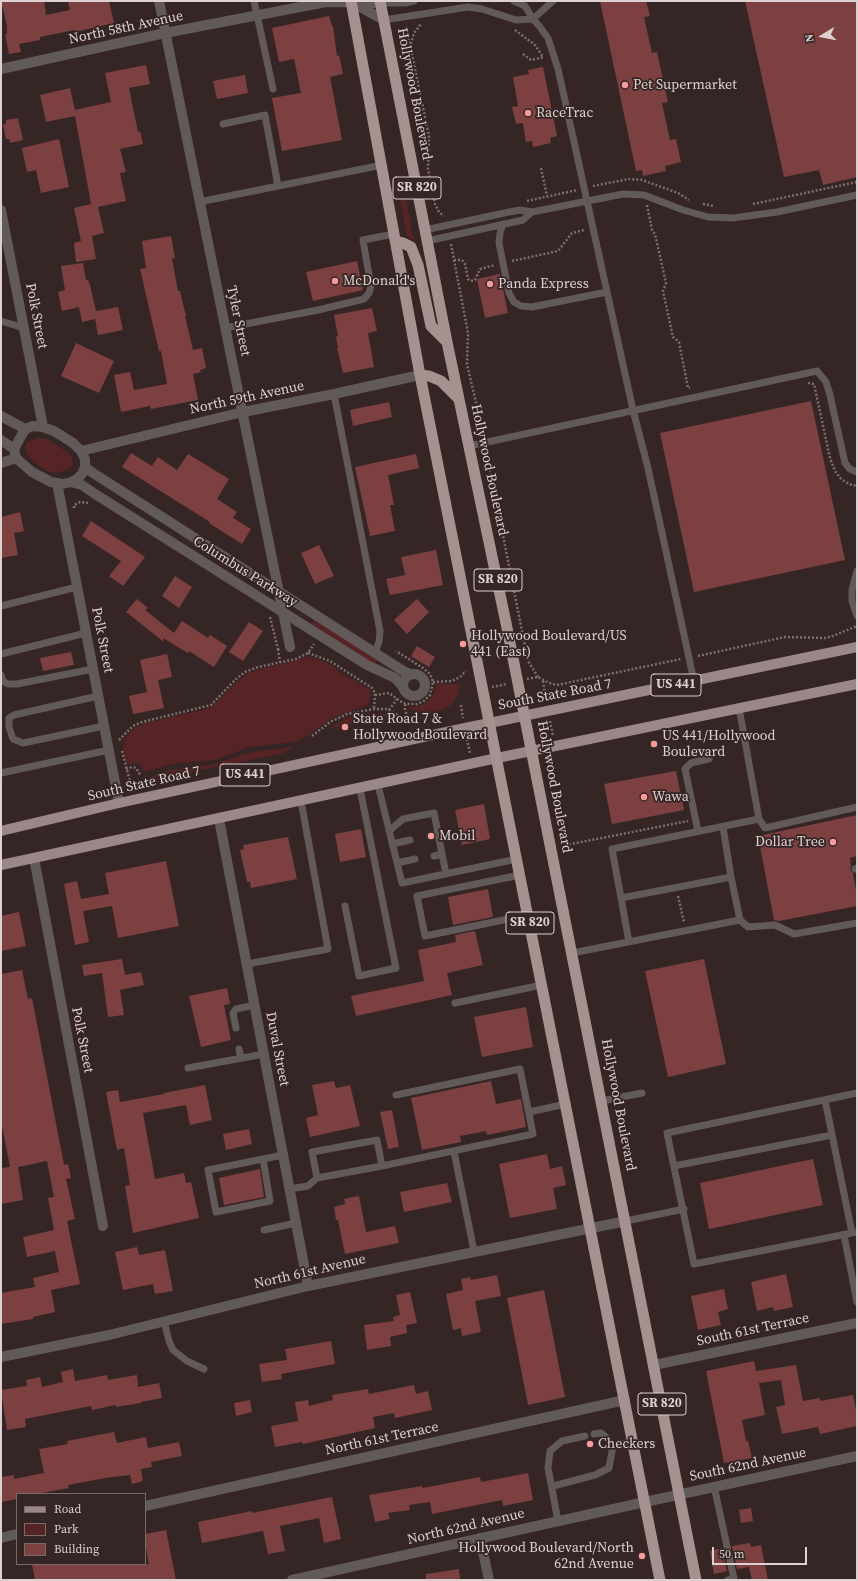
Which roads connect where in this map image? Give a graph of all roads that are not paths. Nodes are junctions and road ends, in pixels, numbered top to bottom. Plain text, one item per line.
1 (159, 1) edge
2 (254, 1) edge
3 (414, 1) edge
4 (514, 1) edge
5 (553, 1) edge
6 (351, 2) edge
7 (380, 2) edge
8 (257, 15) junction
9 (384, 20) junction
10 (533, 20) junction
11 (165, 33) junction
12 (1, 69) edge
13 (273, 89) dead end
14 (223, 124) dead end
15 (382, 165) junction
16 (278, 186) junction
17 (857, 195) edge
18 (588, 201) junction
19 (199, 202) junction
20 (1, 210) edge
21 (532, 212) junction
22 (503, 224) junction
23 (426, 236) junction
24 (395, 237) junction
25 (608, 292) junction
26 (1, 321) edge
27 (24, 328) junction
28 (225, 328) junction
29 (447, 342) junction
30 (420, 375) junction
31 (334, 394) junction
32 (458, 398) junction
33 (633, 410) junction
34 (242, 412) junction
35 (1, 416) edge
36 (43, 427) junction
37 (25, 430) junction
38 (1, 440) edge
39 (469, 446) junction
40 (81, 451) junction
41 (15, 453) junction
42 (1, 463) edge
43 (85, 467) junction
44 (857, 472) edge
45 (71, 482) junction
46 (57, 483) junction
47 (857, 571) edge
48 (77, 587) junction
49 (279, 591) junction
50 (1, 606) edge
51 (283, 613) junction
52 (857, 616) edge
53 (86, 633) junction
54 (290, 647) dead end
55 (857, 648) edge
56 (374, 652) junction
57 (1, 654) edge
58 (93, 669) junction
59 (411, 674) junction
60 (1, 675) edge
61 (694, 681) junction
62 (857, 684) edge
63 (403, 687) junction
64 (98, 696) junction
65 (739, 708) junction
66 (524, 716) junction
67 (490, 722) junction
68 (104, 726) junction
69 (109, 750) junction
70 (531, 752) junction
71 (497, 758) junction
72 (709, 759) dead end
73 (1, 773) edge
74 (378, 785) junction
75 (360, 789) junction
76 (301, 801) junction
77 (119, 803) junction
78 (857, 807) edge
79 (219, 819) junction
80 (759, 819) junction
81 (723, 826) junction
82 (1, 831) edge
83 (389, 831) junction
84 (698, 831) junction
85 (438, 834) junction
86 (430, 836) dead end
87 (410, 840) dead end
88 (392, 844) junction
89 (442, 854) junction
90 (434, 856) dead end
91 (34, 858) junction
92 (414, 859) dead end
93 (517, 859) junction
94 (396, 862) junction
95 (1, 865) edge
96 (446, 874) junction
97 (520, 875) junction
98 (731, 878) junction
99 (621, 898) junction
100 (345, 906) dead end
101 (528, 915) junction
102 (740, 920) junction
103 (857, 923) edge
104 (629, 942) junction
105 (572, 953) junction
106 (247, 964) junction
107 (542, 985) junction
108 (455, 1003) dead end
109 (255, 1005) junction
110 (236, 1028) dead end
111 (239, 1049) dead end
112 (264, 1054) junction
113 (241, 1058) junction
114 (188, 1068) dead end
115 (642, 1092) dead end
116 (857, 1093) edge
117 (396, 1095) dead end
118 (825, 1100) junction
119 (602, 1101) junction
120 (566, 1104) junction
121 (528, 1112) junction
122 (832, 1135) junction
123 (454, 1152) junction
124 (283, 1155) junction
125 (263, 1159) junction
126 (382, 1166) junction
127 (674, 1166) junction
128 (317, 1178) junction
129 (289, 1189) junction
130 (684, 1209) junction
131 (626, 1221) junction
132 (296, 1223) junction
133 (103, 1226) dead end
134 (591, 1228) junction
135 (264, 1230) dead end
136 (855, 1233) edge
137 (844, 1235) junction
138 (474, 1251) junction
139 (308, 1286) junction
140 (857, 1302) edge
141 (164, 1321) junction
142 (857, 1323) edge
143 (1, 1357) edge
144 (654, 1365) junction
145 (204, 1369) dead end
146 (625, 1400) junction
147 (598, 1434) dead end
148 (585, 1436) dead end
149 (633, 1441) junction
150 (613, 1446) junction
151 (857, 1456) edge
152 (552, 1486) junction
153 (714, 1486) junction
154 (680, 1494) junction
155 (645, 1502) junction
156 (146, 1506) edge
157 (558, 1521) junction
158 (16, 1534) edge
159 (1, 1538) edge
160 (480, 1538) junction
161 (332, 1576) edge
162 (292, 1580) edge
163 (489, 1580) edge
164 (660, 1580) edge
165 (696, 1580) edge
166 (728, 1580) edge

1 - 11 street, Tyler Street
2 - 8 lane
3 - 7 lane
4 - 10 lane
5 - 10 lane
6 - 7 street, North 58th Avenue
6 - 8 street, North 58th Avenue
6 - 9 street, North 58th Avenue
6 - 15 highway, SR 820
7 - 9 highway, Hollywood Boulevard / SR 820
8 - 11 street, North 58th Avenue
8 - 13 lane
9 - 10 lane
9 - 23 highway, Hollywood Boulevard / SR 820
10 - 18 lane
11 - 12 street, North 58th Avenue
11 - 19 street, Tyler Street
14 - 16 lane
15 - 16 lane
15 - 24 highway, SR 820
16 - 19 lane
17 - 18 lane
18 - 21 lane
18 - 25 lane
19 - 28 street, Tyler Street
20 - 27 street, Polk Street
21 - 22 lane
21 - 23 lane
22 - 23 lane
22 - 25 lane
23 - 29 highway, Hollywood Boulevard / SR 820
24 - 28 lane
24 - 29 highway
24 - 30 highway, SR 820
25 - 33 lane
26 - 27 lane
27 - 36 street, Polk Street
28 - 34 street, Tyler Street
29 - 32 highway, Hollywood Boulevard / SR 820
30 - 31 street, North 59th Avenue
30 - 32 highway
30 - 67 highway, SR 820
31 - 34 street, North 59th Avenue
31 - 56 lane
32 - 39 highway, Hollywood Boulevard / SR 820
33 - 39 lane
33 - 44 lane
33 - 61 lane
34 - 40 street, North 59th Avenue
34 - 49 street, Tyler Street
35 - 37 street
36 - 37 street
36 - 40 street
37 - 41 street
38 - 41 street
39 - 66 highway, Hollywood Boulevard / SR 820
40 - 43 street
41 - 42 street
41 - 46 street
43 - 45 street
43 - 49 street, Columbus Parkway
45 - 46 street
45 - 51 street, Columbus Parkway
46 - 48 street, Polk Street
47 - 52 lane
48 - 50 lane
48 - 53 street, Polk Street
49 - 51 street, Tyler Street
49 - 56 street, Columbus Parkway
51 - 54 street, Tyler Street
51 - 63 street, Columbus Parkway
53 - 57 lane
53 - 58 street, Polk Street
55 - 61 main road, South State Road 7 / US 441
56 - 59 street, Columbus Parkway
58 - 60 lane
58 - 64 street, Polk Street
59 - 63 street
59 - 63 street
61 - 66 main road, South State Road 7 / US 441
62 - 65 main road, US 441
64 - 68 street, Polk Street
64 - 68 lane
65 - 70 main road, US 441
65 - 80 lane
66 - 67 main road, South State Road 7 / US 441
66 - 70 highway, Hollywood Boulevard / SR 820
67 - 71 highway, SR 820
67 - 77 main road, South State Road 7 / US 441
68 - 69 street, Polk Street
69 - 73 lane
69 - 77 street, Polk Street
70 - 71 main road, US 441
70 - 105 highway, Hollywood Boulevard / SR 820
71 - 74 main road, US 441
71 - 93 highway, SR 820
72 - 84 lane
74 - 75 main road, US 441
74 - 83 lane
75 - 76 main road, US 441
75 - 100 lane
76 - 79 main road, US 441
76 - 106 lane
77 - 82 main road, South State Road 7 / US 441
78 - 80 lane
79 - 91 main road, US 441
79 - 106 street, Duval Street
80 - 81 lane
81 - 84 lane
81 - 98 lane
83 - 85 lane
83 - 88 lane
84 - 99 lane
85 - 86 lane
85 - 89 lane
87 - 88 lane
88 - 94 lane
89 - 90 lane
89 - 96 lane
91 - 95 main road, US 441
91 - 133 street, Polk Street
92 - 94 lane
93 - 96 lane
93 - 97 highway, SR 820
94 - 96 lane
97 - 101 highway, SR 820
97 - 101 lane
98 - 99 lane
98 - 102 lane
99 - 104 lane
101 - 107 highway, SR 820
102 - 103 lane
102 - 104 lane
104 - 105 lane
105 - 119 highway, Hollywood Boulevard / SR 820
106 - 109 street, Duval Street
107 - 108 lane
107 - 120 highway, SR 820
109 - 110 lane
109 - 112 street, Duval Street
111 - 113 lane
112 - 113 lane
112 - 124 street, Duval Street
113 - 114 lane
115 - 119 lane
116 - 118 lane
117 - 121 lane
118 - 122 lane
118 - 127 lane
119 - 131 highway, Hollywood Boulevard / SR 820
120 - 121 lane
120 - 134 highway, SR 820
121 - 123 lane
122 - 127 lane
122 - 136 lane
123 - 126 lane
123 - 138 lane
124 - 125 lane
124 - 129 street, Duval Street
125 - 125 lane
126 - 128 lane
126 - 128 lane
127 - 130 lane
128 - 129 lane
129 - 132 street, Duval Street
130 - 131 lane
130 - 137 lane
131 - 134 street, North 61st Avenue
131 - 144 highway, Hollywood Boulevard / SR 820
132 - 135 lane
132 - 139 street, Duval Street
134 - 138 street, North 61st Avenue
134 - 146 highway, SR 820
136 - 137 lane
137 - 140 lane
138 - 139 street, North 61st Avenue
139 - 141 street, North 61st Avenue
141 - 143 street, North 61st Avenue
141 - 145 lane
142 - 144 street, South 61st Terrace
144 - 154 highway, Hollywood Boulevard / SR 820
146 - 149 highway, SR 820
146 - 156 street, North 61st Terrace
147 - 150 lane
148 - 152 lane
149 - 150 lane
149 - 155 highway, SR 820
150 - 152 lane
151 - 153 street, South 62nd Avenue
152 - 157 lane
153 - 154 street, South 62nd Avenue
153 - 166 lane
154 - 155 street, South 62nd Avenue
154 - 165 highway, Hollywood Boulevard / SR 820
155 - 157 street, North 62nd Avenue
155 - 164 highway, SR 820
157 - 160 street, North 62nd Avenue
158 - 159 street
160 - 161 street, North 62nd Avenue
160 - 163 street
161 - 162 street, North 62nd Avenue

